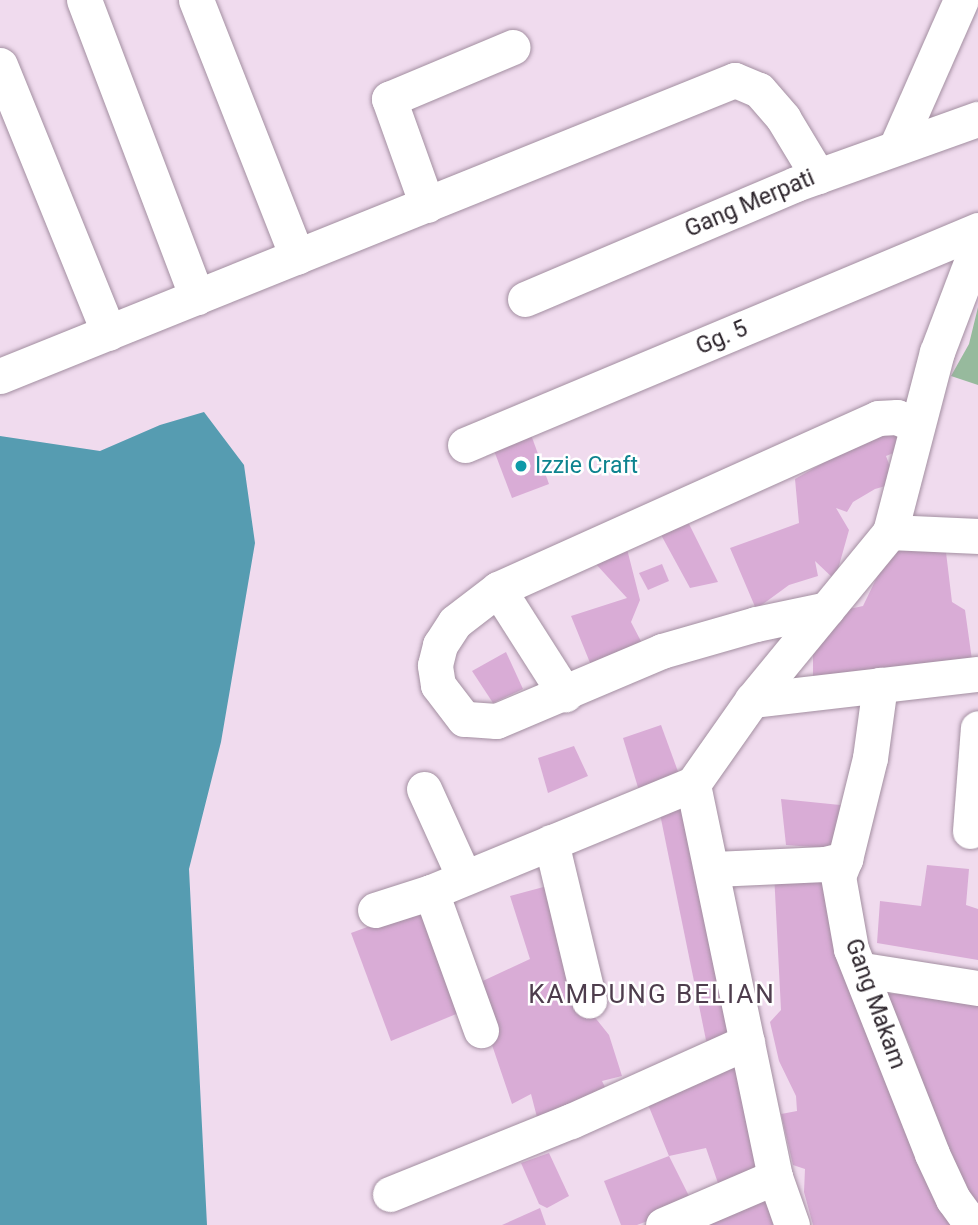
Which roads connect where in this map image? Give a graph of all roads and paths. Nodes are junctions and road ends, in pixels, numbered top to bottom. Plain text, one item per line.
1 (84, 0) edge
2 (196, 0) edge
3 (961, 0) edge
4 (513, 47) dead end
5 (0, 65) edge
6 (978, 119) edge
7 (897, 145) junction
8 (817, 176) junction
9 (427, 205) junction
10 (978, 230) edge
11 (978, 244) edge
12 (297, 257) junction
13 (197, 297) junction
14 (525, 299) dead end
15 (968, 300) edge
16 (109, 333) junction
17 (0, 376) edge
18 (917, 426) junction
19 (465, 445) dead end
20 (890, 532) junction
21 (978, 536) edge
22 (498, 589) junction
23 (827, 610) junction
24 (978, 674) edge
25 (880, 685) junction
26 (565, 694) junction
27 (752, 700) junction
28 (978, 728) edge
29 (693, 784) junction
30 (424, 789) dead end
31 (970, 831) dead end
32 (551, 842) junction
33 (845, 859) junction
34 (714, 869) junction
35 (464, 877) junction
36 (431, 892) junction
37 (375, 910) dead end
38 (863, 970) junction
39 (978, 988) edge
40 (589, 1000) dead end
41 (481, 1030) dead end
42 (747, 1042) junction
43 (775, 1177) junction
44 (390, 1194) dead end
45 (663, 1225) edge
46 (792, 1225) edge
47 (972, 1225) edge

1 - 13 street
2 - 12 street
3 - 7 street
4 - 9 street
5 - 16 street
6 - 7 street, Gang Merpati
7 - 8 street, Gang Merpati
8 - 9 street
8 - 14 street, Gang Merpati
9 - 12 street
10 - 19 street, Gg. 5
11 - 15 street
12 - 13 street
13 - 16 street
15 - 18 street
16 - 17 street
18 - 20 street
18 - 22 street
20 - 21 street
20 - 23 street
22 - 26 street
22 - 26 street
23 - 26 street
23 - 27 street
24 - 25 street
25 - 27 street
25 - 33 street, Gang Makam
27 - 29 street
28 - 31 street
29 - 32 street
29 - 34 street
30 - 35 street
32 - 35 street
32 - 40 street
33 - 34 street
33 - 38 street, Gang Makam
34 - 42 street
35 - 36 street
36 - 37 street
36 - 41 street
38 - 39 street
38 - 47 street, Gang Makam
42 - 43 street
42 - 44 street
43 - 45 street
43 - 46 street

